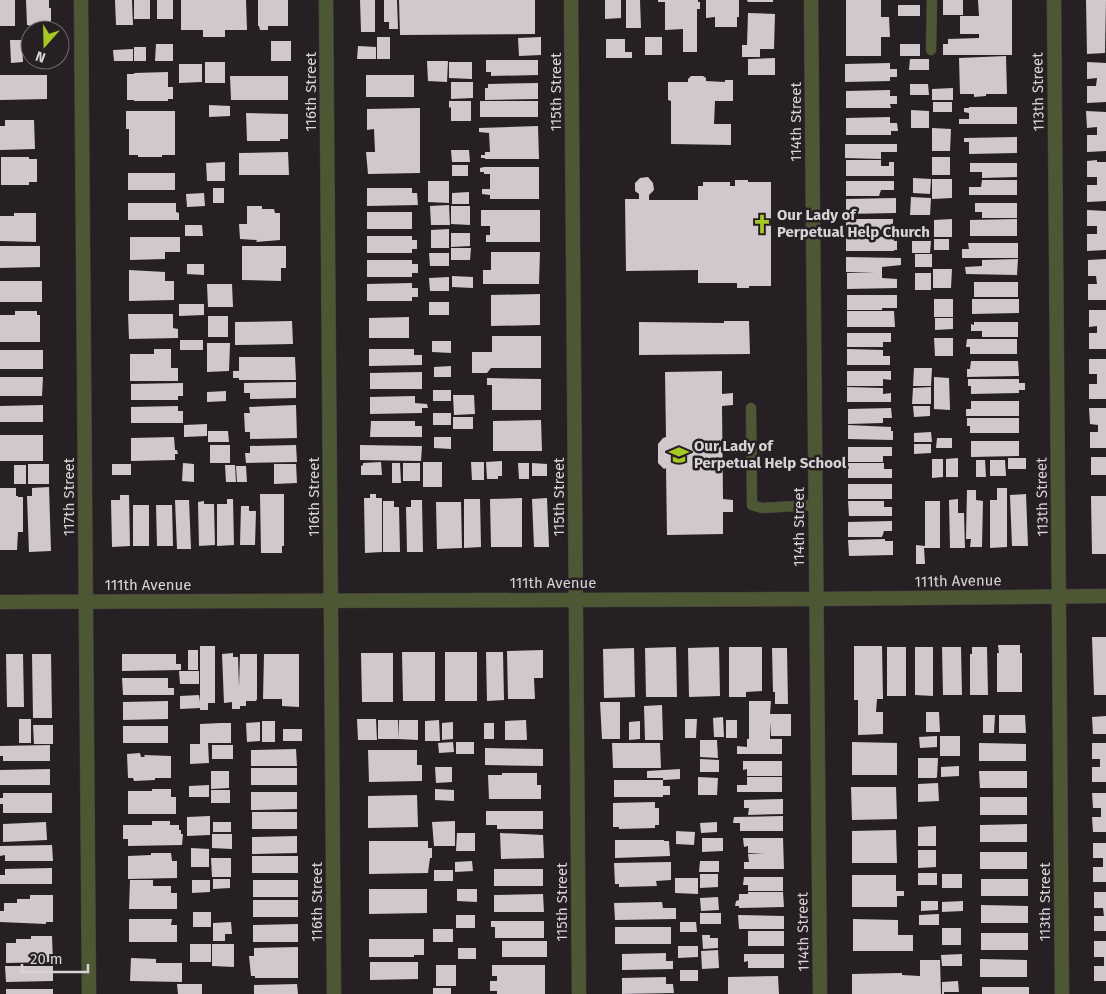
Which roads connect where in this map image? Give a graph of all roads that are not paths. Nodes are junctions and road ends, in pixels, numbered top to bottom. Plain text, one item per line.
1 (82, 0) edge
2 (326, 0) edge
3 (571, 0) edge
4 (811, 0) edge
5 (932, 0) edge
6 (1054, 0) edge
7 (931, 50) dead end
8 (751, 408) dead end
9 (815, 505) junction
10 (1059, 596) junction
11 (1106, 596) edge
12 (576, 599) junction
13 (816, 599) junction
14 (86, 601) junction
15 (331, 601) junction
16 (0, 602) edge
17 (89, 994) edge
18 (334, 994) edge
19 (579, 994) edge
20 (820, 994) edge
21 (1062, 994) edge

1 - 14 street, 117th Street
2 - 15 street, 116th Street
3 - 12 street, 115th Street
4 - 9 street, 114th Street
5 - 7 lane
6 - 10 street, 113th Street
8 - 9 lane
9 - 13 street, 114th Street
10 - 11 street, 111th Avenue
10 - 13 street, 111th Avenue
10 - 21 street, 113th Street
12 - 13 street, 111th Avenue
12 - 15 street, 111th Avenue
12 - 19 street, 115th Street
13 - 20 street, 114th Street
14 - 15 street, 111th Avenue
14 - 16 street, 111th Avenue
14 - 17 street, 117th Street
15 - 18 street, 116th Street

